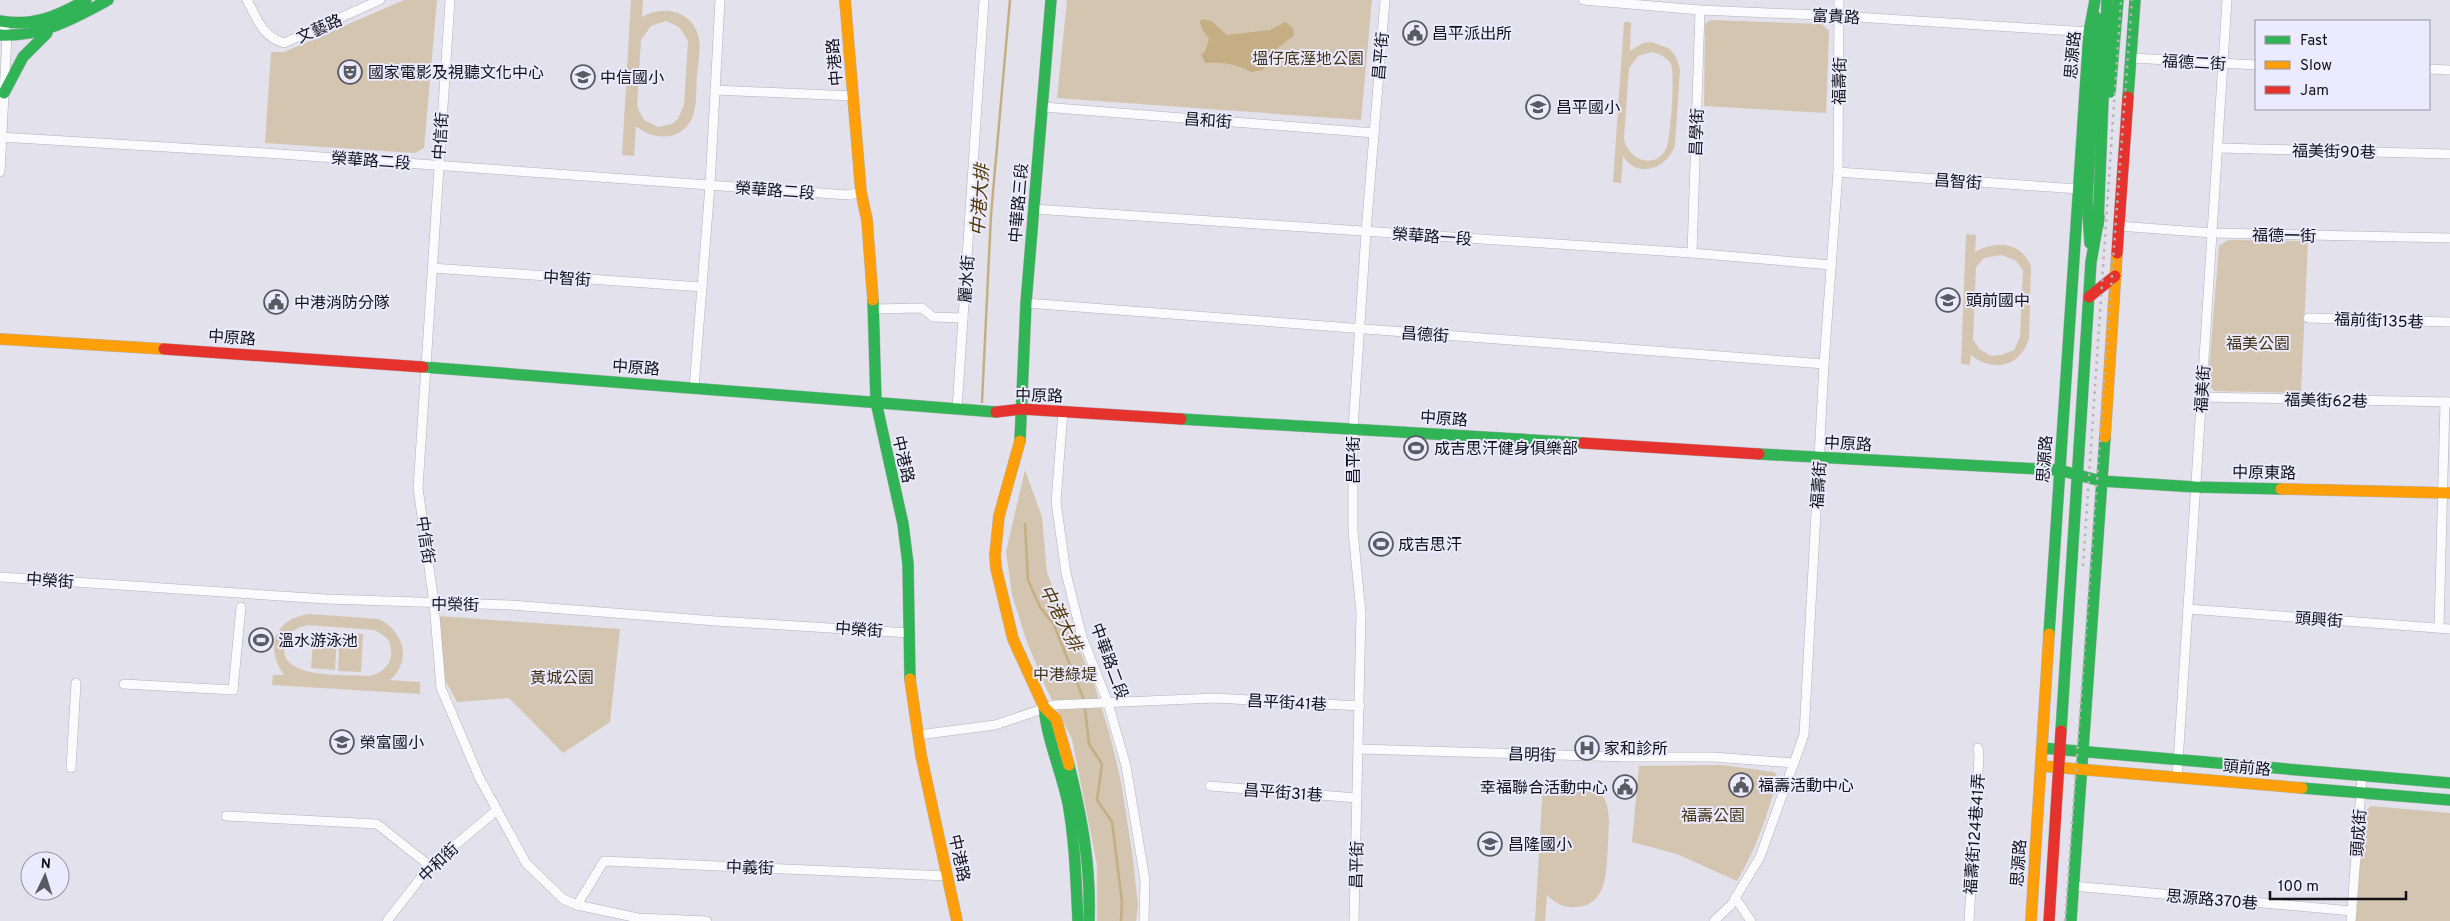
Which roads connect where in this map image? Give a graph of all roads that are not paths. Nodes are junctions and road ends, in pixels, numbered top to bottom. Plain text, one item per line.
1 (86, 0) edge
2 (108, 0) edge
3 (247, 0) edge
4 (380, 0) edge
5 (450, 0) edge
6 (720, 0) edge
7 (845, 0) edge
8 (984, 0) edge
9 (1051, 0) edge
10 (1385, 0) edge
11 (1583, 0) edge
12 (1839, 0) edge
13 (2095, 0) edge
14 (2107, 0) edge
15 (2118, 0) edge
16 (2135, 0) edge
17 (2227, 0) edge
18 (1614, 1) edge
19 (1700, 10) junction
20 (1840, 16) junction
21 (1, 22) edge
22 (50, 30) junction
23 (2089, 32) junction
24 (3, 35) edge
25 (2132, 58) junction
26 (2222, 64) junction
27 (2255, 65) edge
28 (2430, 69) edge
29 (2450, 70) edge
30 (715, 90) junction
31 (4, 93) junction
32 (853, 96) junction
33 (1043, 107) junction
34 (1374, 133) junction
35 (1, 137) edge
36 (2217, 148) junction
37 (2450, 154) edge
38 (438, 165) junction
39 (0, 172) edge
40 (1838, 172) junction
41 (710, 185) junction
42 (2078, 189) junction
43 (861, 192) junction
44 (1034, 209) junction
45 (2098, 225) junction
46 (2118, 226) junction
47 (1366, 232) junction
48 (2212, 233) junction
49 (2450, 238) edge
50 (1692, 253) junction
51 (2091, 262) junction
52 (1831, 265) junction
53 (432, 268) junction
54 (2115, 276) junction
55 (702, 287) junction
56 (2089, 297) junction
57 (1026, 303) junction
58 (874, 310) junction
59 (963, 318) junction
60 (2308, 318) dead end
61 (2450, 322) edge
62 (1359, 329) junction
63 (0, 339) edge
64 (1824, 364) junction
65 (426, 368) junction
66 (694, 388) junction
67 (2201, 397) junction
68 (876, 402) junction
69 (2448, 402) edge
70 (960, 409) junction
71 (1022, 409) junction
72 (1063, 411) junction
73 (1353, 429) junction
74 (1820, 458) junction
75 (2060, 470) junction
76 (2078, 475) junction
77 (2101, 481) junction
78 (2195, 487) junction
79 (2446, 493) edge
80 (2446, 564) edge
81 (0, 577) edge
82 (434, 603) junction
83 (240, 606) dead end
84 (2188, 609) junction
85 (2439, 628) junction
86 (2450, 629) edge
87 (909, 632) junction
88 (76, 683) dead end
89 (124, 684) dead end
90 (1108, 703) junction
91 (1049, 706) junction
92 (1360, 706) junction
93 (918, 735) junction
94 (1978, 748) dead end
95 (2042, 748) junction
96 (1359, 749) junction
97 (2060, 750) junction
98 (2082, 752) junction
99 (2178, 760) junction
100 (1794, 763) junction
101 (2041, 766) junction
102 (71, 768) dead end
103 (2059, 768) junction
104 (2080, 770) junction
105 (2362, 776) junction
106 (2177, 778) junction
107 (2450, 783) edge
108 (1210, 786) dead end
109 (2361, 793) junction
110 (1357, 798) junction
111 (2450, 800) edge
112 (497, 810) junction
113 (226, 816) dead end
114 (430, 866) junction
115 (947, 876) junction
116 (2073, 886) junction
117 (1735, 898) junction
118 (577, 905) junction
119 (2352, 916) edge
120 (387, 921) edge
121 (707, 921) edge
122 (957, 921) edge
123 (1078, 921) edge
124 (1089, 921) edge
125 (1144, 921) edge
126 (1354, 921) edge
127 (1714, 921) edge
128 (1751, 921) edge
129 (1969, 921) edge
130 (2031, 921) edge
131 (2049, 921) edge
132 (2070, 921) edge

1 - 21 main road
2 - 22 main road
3 - 4 street, 文藝路
5 - 38 street, 中信街
6 - 30 street
7 - 32 main road, 中港路
8 - 59 street, 麗水街
9 - 33 main road, 中華路三段
10 - 34 street, 昌平街
11 - 18 street, 富貴路
12 - 20 street, 福壽街
13 - 23 main road, 思源路
13 - 51 main road, 思源路
14 - 45 main road
15 - 45 main road, 思源路
16 - 25 main road
17 - 26 street, 福美街
18 - 19 street, 富貴路
19 - 20 street, 富貴路
19 - 50 street, 昌學街
20 - 23 street, 富貴路
20 - 40 street, 福壽街
21 - 24 street
22 - 24 main road
22 - 31 main road
23 - 42 main road, 思源路
24 - 31 street
25 - 26 street, 福德二街
25 - 46 main road
26 - 27 street, 福德二街
26 - 36 street, 福美街
28 - 29 street
30 - 32 street
30 - 41 street
31 - 35 street
32 - 43 main road, 中港路
33 - 34 street, 昌和街
33 - 44 main road, 中華路三段
34 - 47 street, 昌平街
35 - 38 street, 榮華路二段
35 - 39 street
36 - 37 street, 福美街90巷
36 - 48 street, 福美街
38 - 41 street, 榮華路二段
38 - 53 street, 中信街
40 - 42 street, 昌智街
40 - 52 street, 福壽街
41 - 43 street, 榮華路二段
41 - 55 street
42 - 75 main road, 思源路
43 - 58 main road, 中港路
44 - 47 street, 榮華路一段
44 - 57 main road, 中華路三段
45 - 51 main road, 思源路
46 - 48 street, 福德一街
46 - 54 main road
47 - 50 street, 榮華路一段
47 - 62 street, 昌平街
48 - 49 street, 福德一街
48 - 67 street, 福美街
50 - 52 street, 榮華路一段
51 - 56 main road, 思源路
52 - 64 street, 福壽街
53 - 55 street, 中智街
53 - 65 street, 中信街
54 - 56 main road
54 - 77 main road
55 - 66 street
56 - 76 main road, 思源路
57 - 62 street, 昌德街
57 - 71 main road, 中華路三段
58 - 59 street
58 - 68 main road, 中港路
59 - 70 street, 麗水街
60 - 61 street, 福前街135巷
62 - 64 street, 昌德街
62 - 73 street, 昌平街
63 - 65 main road, 中原路
64 - 74 street, 福壽街
65 - 66 main road, 中原路
65 - 82 street, 中信街
66 - 68 main road, 中原路
67 - 69 street, 福美街62巷
67 - 78 street, 福美街
68 - 70 main road, 中原路
68 - 87 main road, 中港路
69 - 79 street
70 - 71 main road, 中原路
71 - 72 main road, 中原路
71 - 91 main road
72 - 73 main road, 中原路
72 - 90 street, 中華路二段
73 - 74 main road, 中原路
73 - 92 street, 昌平街
74 - 75 main road, 中原路
74 - 100 street, 福壽街
75 - 76 main road, 中原路
75 - 95 main road, 思源路
76 - 77 main road, 中原東路
76 - 97 main road, 思源路
77 - 78 main road, 中原東路
77 - 98 main road
78 - 79 main road, 中原東路
78 - 84 street, 福美街
79 - 80 street
80 - 85 street
81 - 82 street, 中榮街
82 - 87 street, 中榮街
82 - 112 street, 中信街
83 - 89 street
84 - 85 street, 頭興街
84 - 99 street, 福美街
85 - 86 street, 頭興街
87 - 93 main road, 中港路
88 - 102 street
90 - 91 street, 昌平街41巷
90 - 92 street, 昌平街41巷
90 - 125 street, 中華路二段
91 - 93 street, 昌平街41巷
91 - 123 main road
91 - 124 main road
92 - 96 street, 昌平街
93 - 115 main road, 中港路
94 - 129 street, 福壽街124巷41弄
95 - 97 main road, 頭前路
95 - 101 main road, 思源路
96 - 100 street, 昌明街
96 - 110 street, 昌平街
97 - 98 main road, 頭前路
97 - 103 main road, 思源路
98 - 99 main road, 頭前路
98 - 104 main road
99 - 105 main road, 頭前路
99 - 106 street, 福美街
100 - 117 street, 福壽街
101 - 103 main road, 頭前路
101 - 130 main road, 思源路
103 - 104 main road, 頭前路
103 - 131 main road, 思源路
104 - 106 main road, 頭前路
104 - 116 main road
105 - 107 main road, 頭前路
105 - 109 street, 頭成街
106 - 109 main road, 頭前路
108 - 110 street, 昌平街31巷
109 - 111 main road, 頭前路
109 - 119 street, 頭成街
110 - 126 street, 昌平街
112 - 114 street, 中和街
112 - 118 street, 中信街
113 - 114 street
114 - 120 street, 中和街
115 - 118 street, 中義街
115 - 122 main road, 中港路
116 - 119 street, 思源路370巷
116 - 132 main road
117 - 127 street, 福壽街
117 - 128 street
118 - 121 street, 中信街

